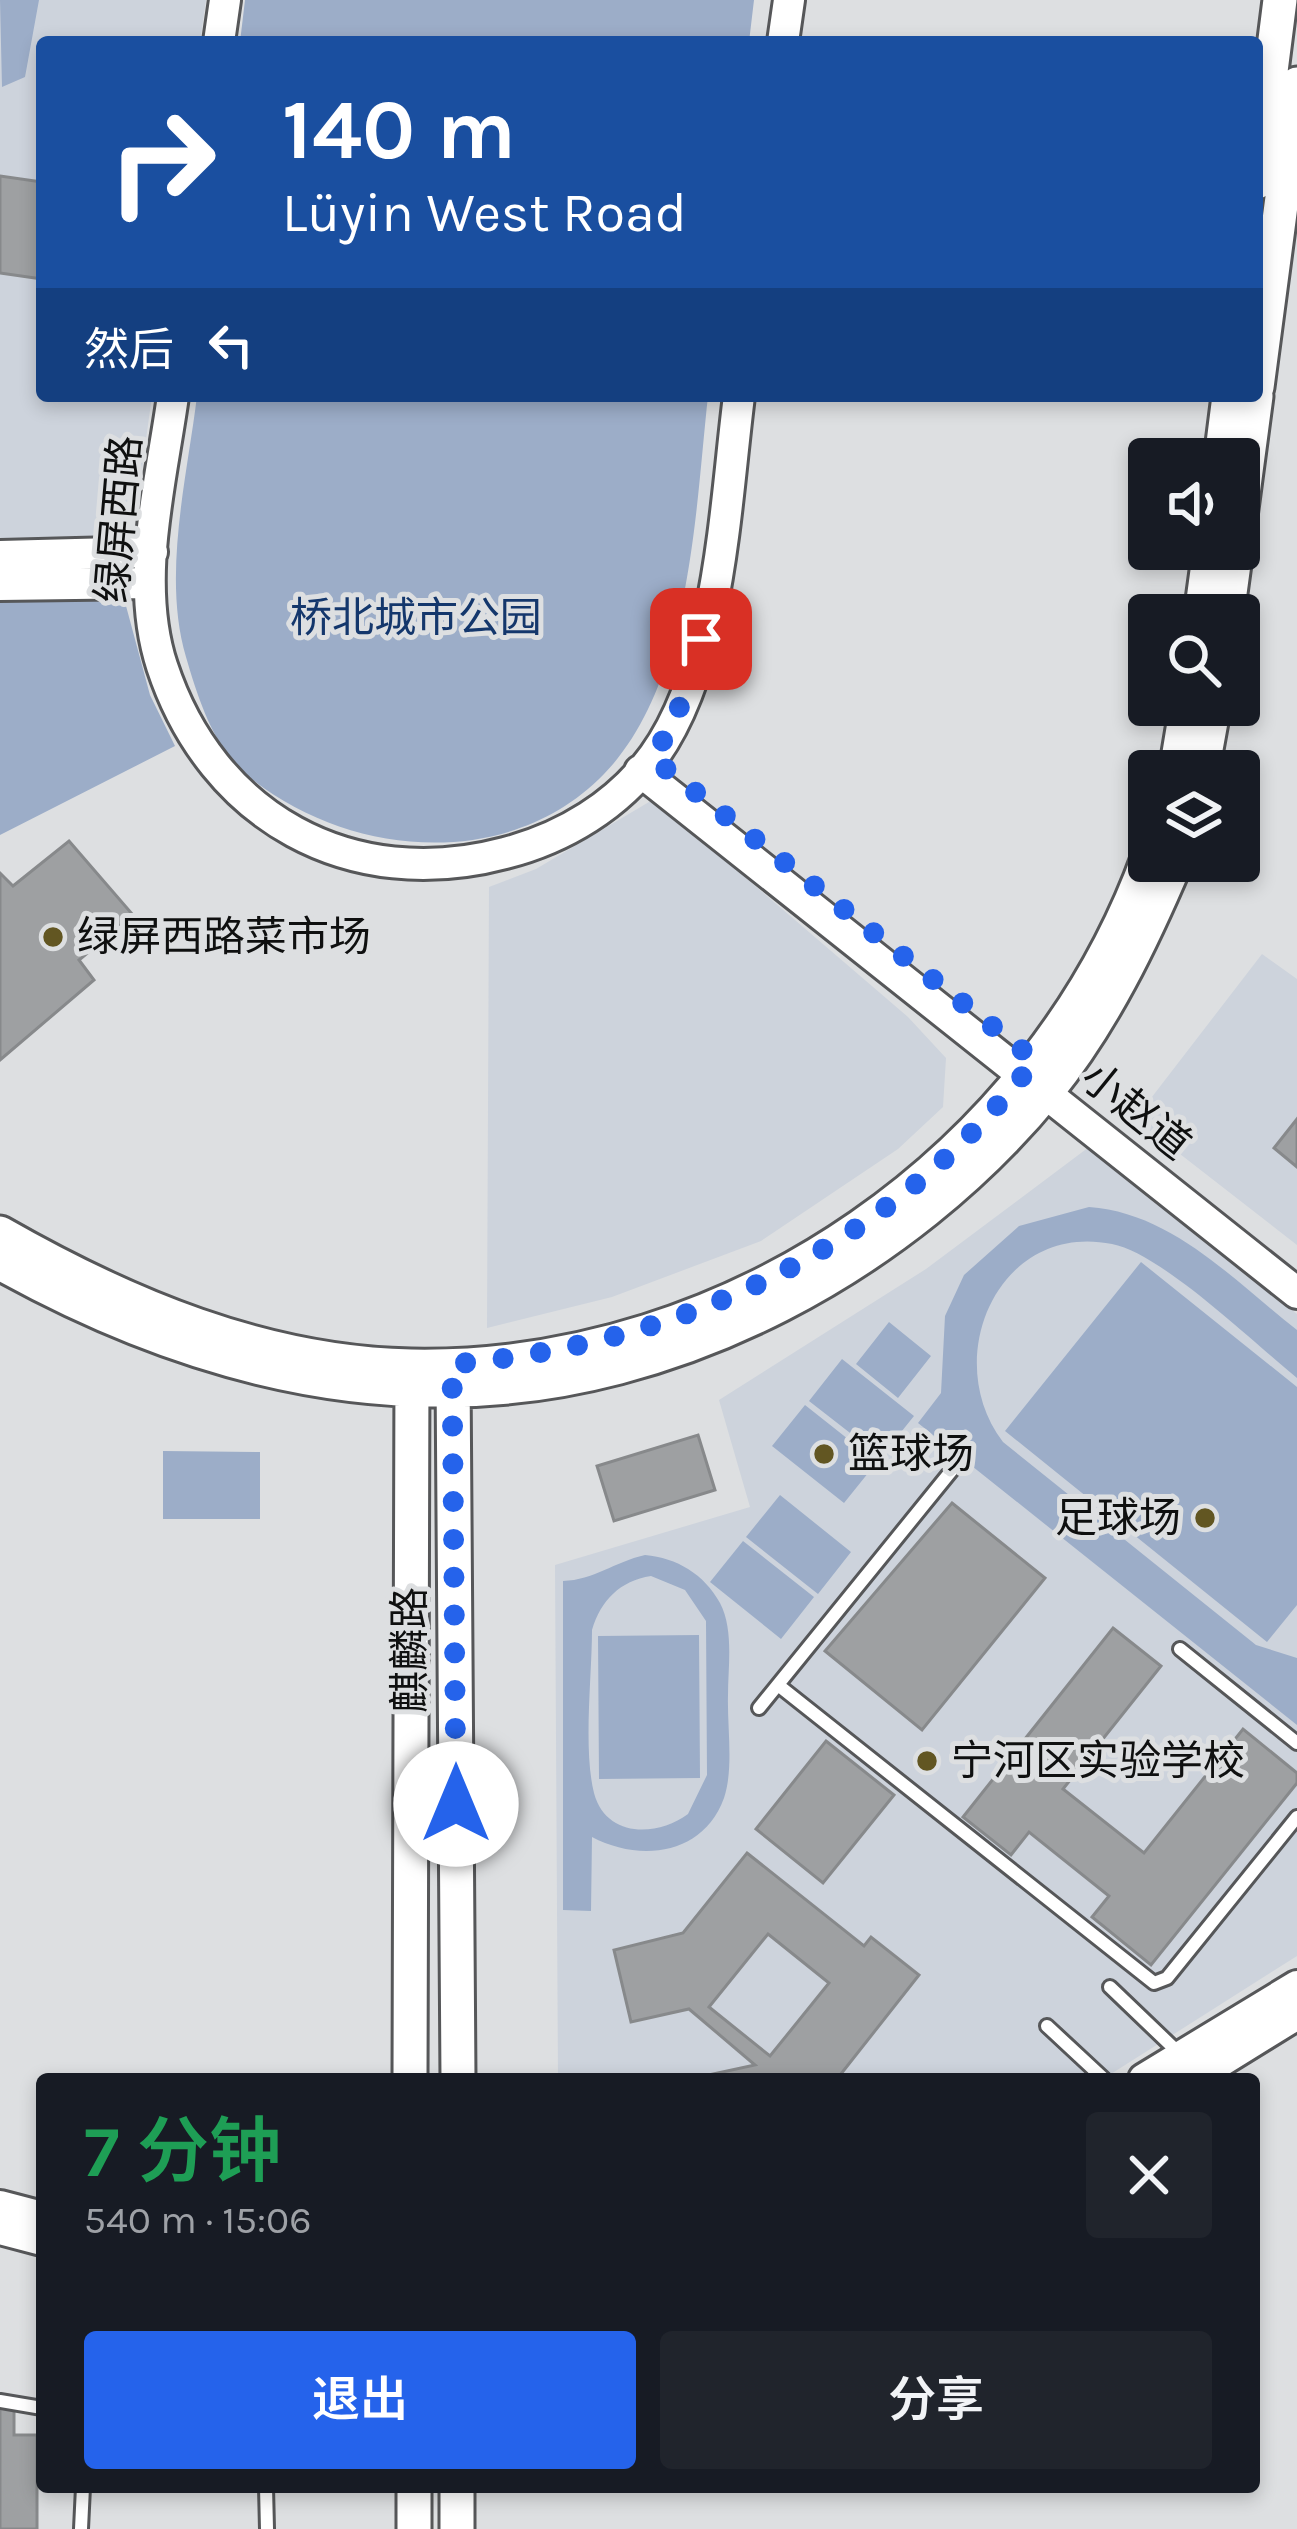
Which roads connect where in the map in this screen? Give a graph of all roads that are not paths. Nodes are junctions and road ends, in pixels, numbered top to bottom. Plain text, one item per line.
1 (225, 0) edge
2 (788, 0) edge
3 (1280, 0) edge
4 (220, 36) edge
5 (784, 36) edge
6 (1297, 84) edge
7 (1263, 135) edge
8 (1263, 339) edge
9 (172, 402) edge
10 (738, 402) edge
11 (1228, 402) edge
12 (1255, 402) edge
13 (1224, 438) edge
14 (1250, 438) edge
15 (0, 556) edge
16 (151, 568) junction
17 (0, 585) edge
18 (646, 764) junction
19 (1138, 882) edge
20 (1166, 882) edge
21 (1040, 1077) junction
22 (0, 1233) edge
23 (0, 1263) edge
24 (1297, 1267) edge
25 (1297, 1293) edge
26 (453, 1377) junction
27 (412, 1378) junction
28 (952, 1469) dead end
29 (1180, 1649) dead end
30 (778, 1685) junction
31 (759, 1708) dead end
32 (1297, 1743) edge
33 (1297, 1816) edge
34 (1297, 1986) edge
35 (1109, 1987) dead end
36 (1297, 2014) edge
37 (1047, 2026) dead end
38 (1190, 2071) edge
39 (410, 2073) edge
40 (458, 2073) edge
41 (1098, 2073) edge
42 (0, 2206) edge
43 (36, 2215) edge
44 (0, 2229) edge
45 (36, 2238) edge
46 (0, 2401) edge
47 (36, 2407) edge
48 (83, 2493) edge
49 (266, 2493) edge
50 (414, 2493) edge
51 (457, 2493) edge
52 (81, 2529) edge
53 (267, 2529) edge
54 (414, 2529) edge
55 (457, 2529) edge

1 - 4 street
2 - 5 street
3 - 7 main road
6 - 8 main road
9 - 16 street, 绿屏西路
10 - 18 street, 绿屏西路
11 - 13 main road
12 - 14 main road
15 - 16 street
16 - 17 street
16 - 18 street, 绿屏西路
18 - 21 street, 小赵道
19 - 21 main road
20 - 21 main road
21 - 24 street, 小赵道
21 - 25 street, 小赵道
21 - 26 main road
22 - 27 main road
23 - 27 main road
26 - 27 main road
26 - 40 main road, 麒麟路
27 - 39 main road, 麒麟路
28 - 30 lane
29 - 32 lane
30 - 31 lane
30 - 33 lane
34 - 38 street
35 - 38 lane
36 - 38 street
37 - 41 lane
42 - 43 street
44 - 45 street
46 - 47 lane
48 - 52 lane
49 - 53 lane
50 - 54 main road
51 - 55 main road

